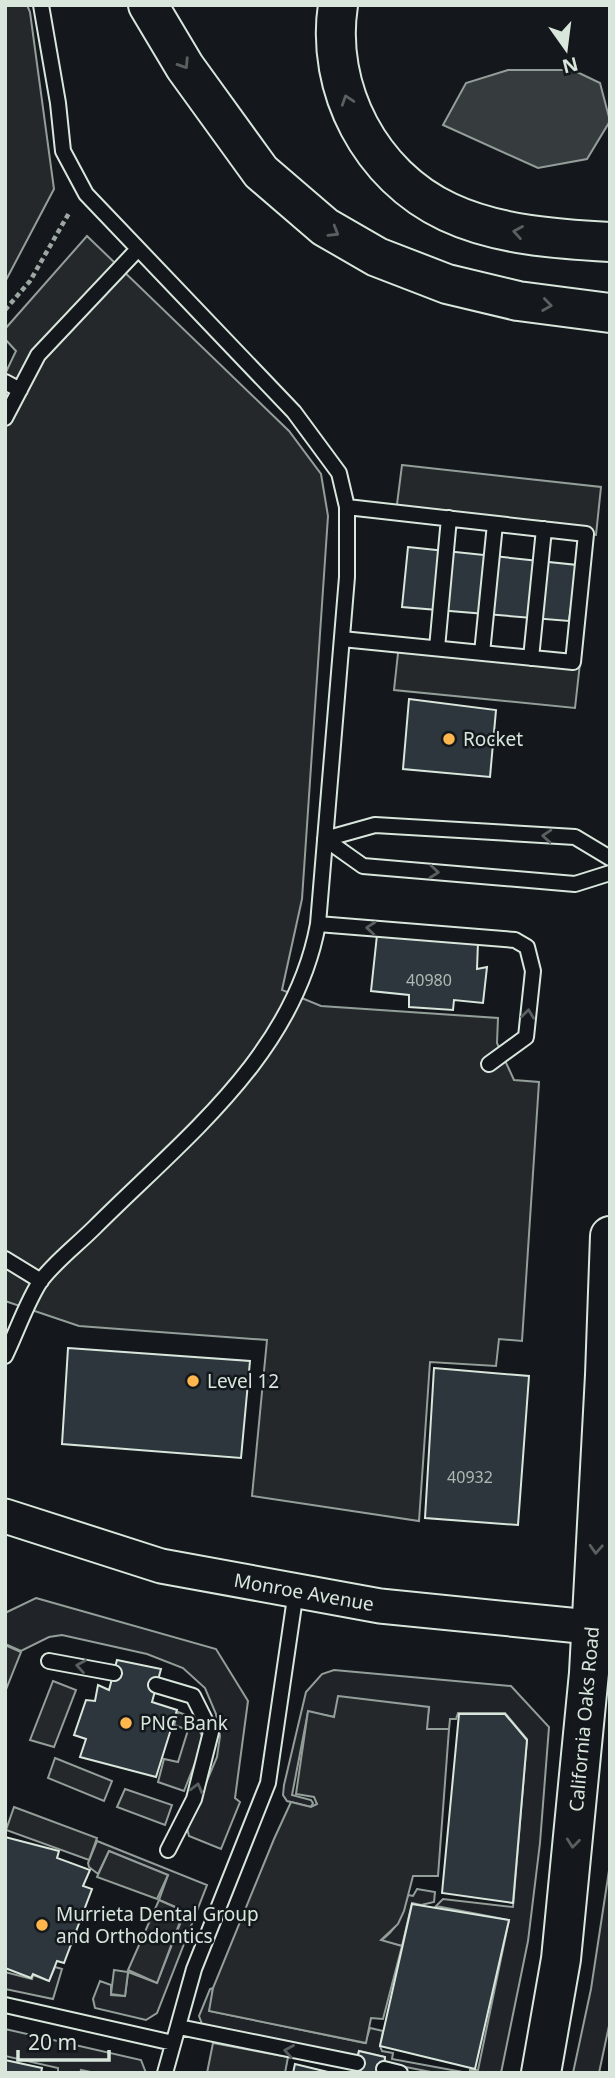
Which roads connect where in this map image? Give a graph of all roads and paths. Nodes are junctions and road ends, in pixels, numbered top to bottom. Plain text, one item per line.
1 (41, 5) edge
2 (148, 5) edge
3 (338, 5) edge
4 (69, 213) dead end
5 (610, 242) edge
6 (138, 249) junction
7 (5, 310) edge
8 (610, 313) edge
9 (5, 382) edge
10 (20, 390) junction
11 (5, 418) edge
12 (347, 507) junction
13 (449, 518) junction
14 (495, 523) junction
15 (544, 529) junction
16 (342, 639) junction
17 (437, 648) junction
18 (482, 653) junction
19 (531, 658) junction
20 (325, 839) junction
21 (610, 858) edge
22 (610, 873) edge
23 (318, 924) junction
24 (489, 1064) dead end
25 (610, 1236) edge
26 (5, 1259) edge
27 (41, 1280) junction
28 (5, 1356) edge
29 (5, 1516) edge
30 (296, 1590) junction
31 (601, 1629) edge
32 (49, 1661) dead end
33 (114, 1673) dead end
34 (156, 1685) dead end
35 (169, 1850) dead end
36 (5, 2005) edge
37 (179, 2027) junction
38 (173, 2043) junction
39 (357, 2063) dead end
40 (384, 2069) dead end
41 (165, 2073) edge
42 (400, 2073) edge
43 (541, 2073) edge

1 - 6 lane
2 -> 8 main road
5 -> 3 main road
4 - 7 path
6 - 10 lane
6 - 12 lane
9 - 10 lane
10 - 11 lane
12 - 13 lane
12 - 16 lane
13 - 14 lane
13 - 17 lane
14 - 15 lane
14 - 18 lane
15 - 19 lane
15 - 19 lane
16 - 17 lane
16 - 20 lane
17 - 18 lane
18 - 19 lane
21 -> 20 lane
20 -> 22 lane
20 - 23 lane
24 -> 23 lane
23 - 27 lane
25 -> 31 main road, California Oaks Road
26 - 27 lane
27 - 28 lane
29 - 30 street, Monroe Avenue
30 - 31 street, Monroe Avenue
30 - 37 lane
31 -> 43 main road, California Oaks Road
33 -> 32 lane
35 -> 34 lane
36 - 38 lane
37 - 38 lane
39 -> 37 lane
38 - 41 lane
40 - 42 lane

